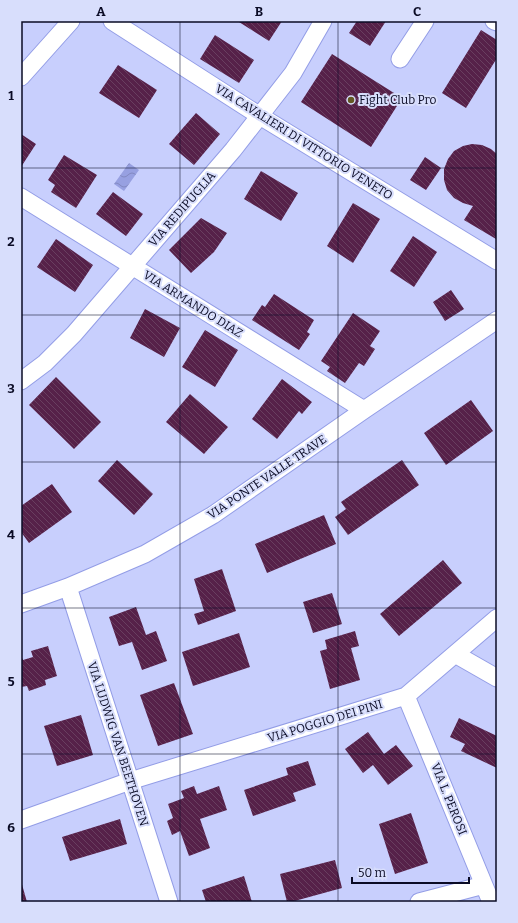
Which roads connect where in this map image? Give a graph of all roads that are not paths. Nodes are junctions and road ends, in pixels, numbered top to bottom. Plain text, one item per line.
1 (71, 21) edge
2 (112, 21) edge
3 (323, 21) edge
4 (425, 21) edge
5 (494, 21) edge
6 (497, 22) edge
7 (400, 59) dead end
8 (21, 77) edge
9 (260, 116) junction
10 (21, 197) edge
11 (497, 261) edge
12 (133, 267) junction
13 (497, 320) edge
14 (21, 381) edge
15 (364, 410) junction
16 (68, 587) junction
17 (21, 604) edge
18 (497, 618) edge
19 (455, 654) junction
20 (497, 678) edge
21 (406, 696) junction
22 (130, 781) junction
23 (21, 820) edge
24 (484, 885) junction
25 (169, 902) edge
26 (419, 902) edge
27 (491, 902) edge

1 - 8 street
2 - 9 street, VIA CAVALIERI DI VITTORIO VENETO
3 - 9 street, VIA REDIPUGLIA
4 - 7 street
5 - 6 street
9 - 11 street, VIA CAVALIERI DI VITTORIO VENETO
9 - 12 street, VIA REDIPUGLIA
10 - 12 street, VIA ARMANDO DIAZ
12 - 14 street, VIA REDIPUGLIA
12 - 15 street, VIA ARMANDO DIAZ
13 - 15 street, VIA PONTE VALLE TRAVE
15 - 16 street, VIA PONTE VALLE TRAVE
16 - 17 street, VIA PONTE VALLE TRAVE
16 - 22 street, VIA LUDWIG VAN BEETHOVEN
18 - 19 street, VIA POGGIO DEI PINI
19 - 20 street
19 - 21 street, VIA POGGIO DEI PINI
21 - 22 street, VIA POGGIO DEI PINI
21 - 24 street, VIA L. PEROSI
22 - 23 street, VIA POGGIO DEI PINI
22 - 25 street, VIA LUDWIG VAN BEETHOVEN
24 - 26 street
24 - 27 street, VIA L. PEROSI

